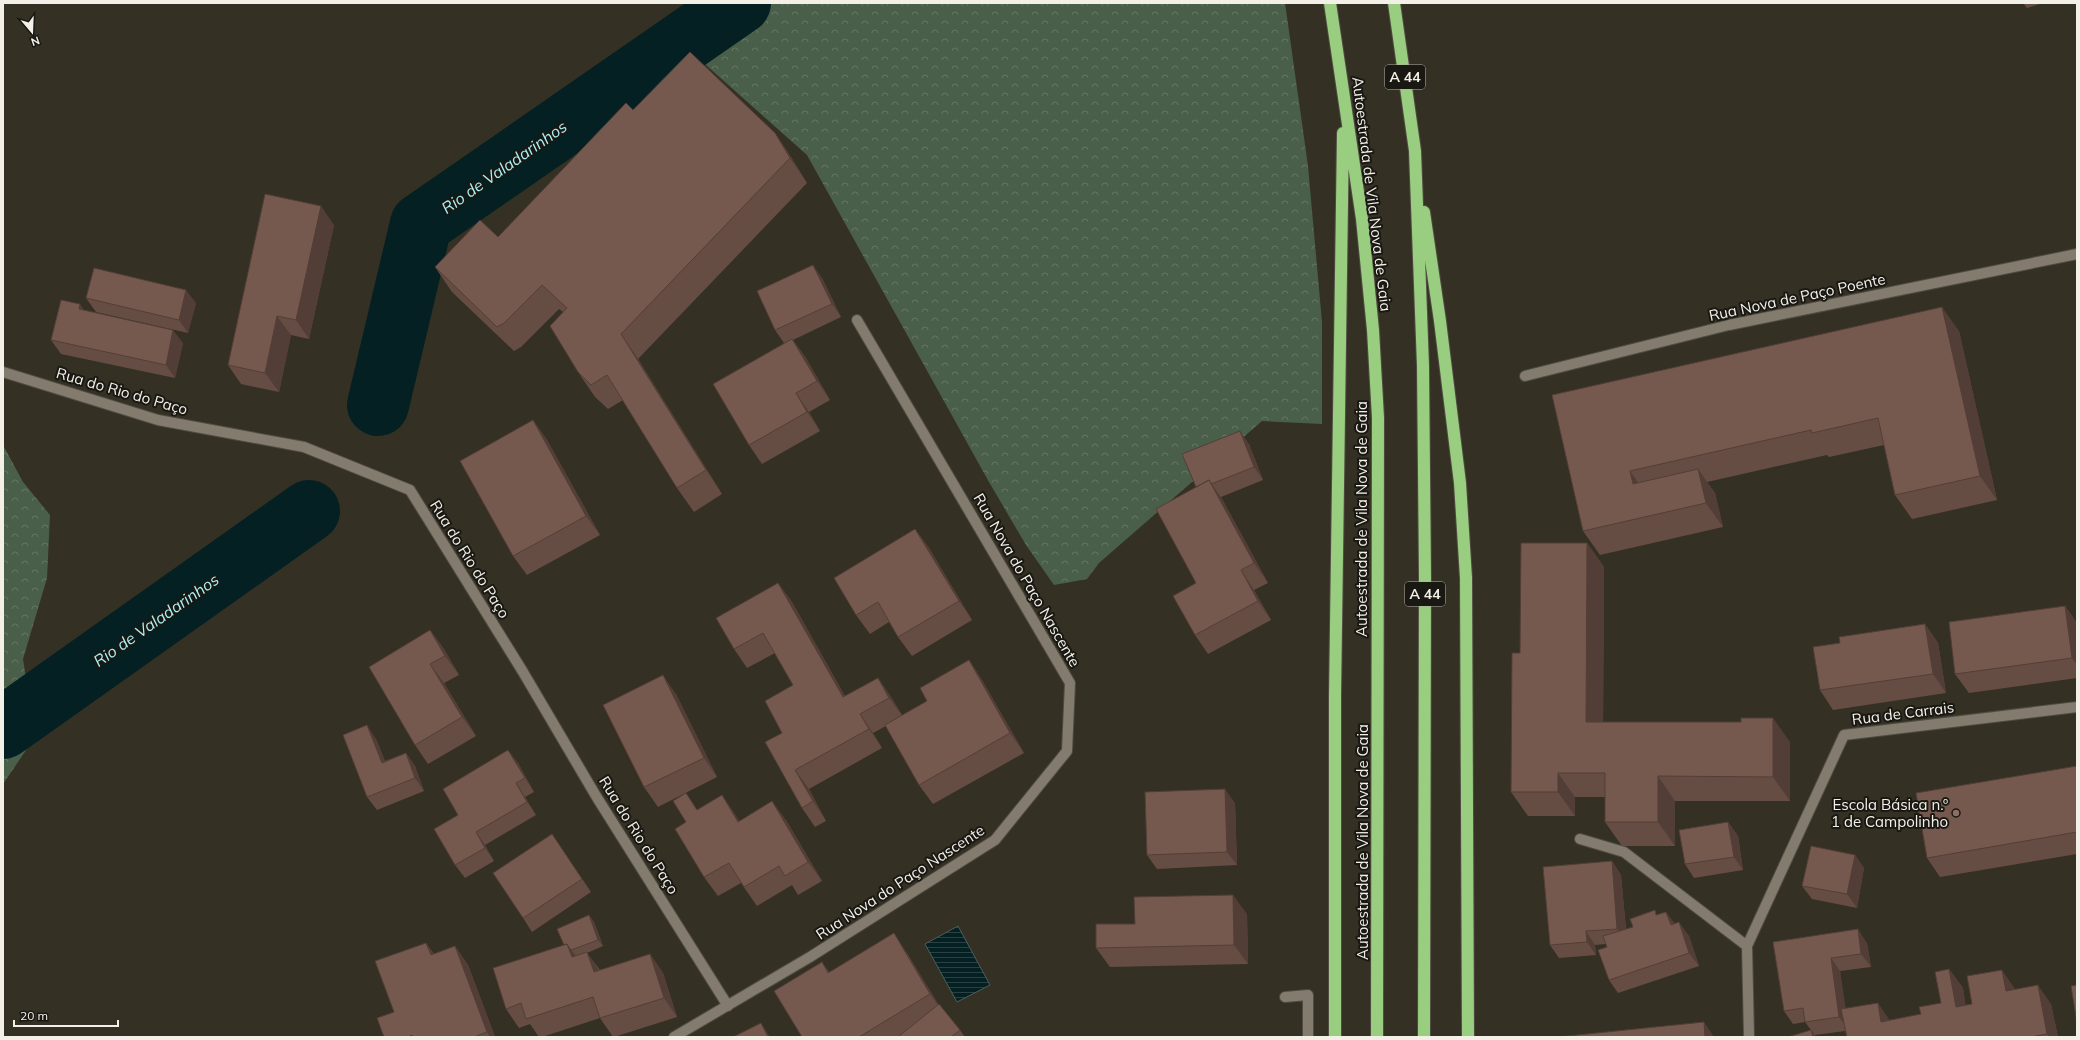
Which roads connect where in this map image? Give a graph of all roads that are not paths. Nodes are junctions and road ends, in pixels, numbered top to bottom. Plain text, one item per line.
1 (1330, 3) edge
2 (1394, 3) edge
3 (1344, 96) junction
4 (1415, 151) junction
5 (2077, 254) edge
6 (857, 320) dead end
7 (3, 372) edge
8 (1525, 376) dead end
9 (2077, 707) edge
10 (1580, 840) dead end
11 (1747, 946) junction
12 (1285, 997) dead end
13 (728, 1006) junction
14 (674, 1037) edge
15 (1308, 1037) edge
16 (1336, 1037) edge
17 (1377, 1037) edge
18 (1424, 1037) edge
19 (1468, 1037) edge
20 (1749, 1037) edge

1 - 3 highway, Autoestrada de Vila Nova de Gaia
2 - 4 highway, A 44
3 - 16 highway
3 - 17 highway, Autoestrada de Vila Nova de Gaia
4 - 18 highway, A 44
4 - 19 highway
5 - 8 street, Rua Nova de Paço Poente
6 - 13 street, Rua Nova do Paço Nascente
7 - 13 street, Rua do Rio do Paço
9 - 11 street, Rua de Carrais
10 - 11 street
11 - 20 street, Rua de Carrais
12 - 15 street
13 - 14 street, Rua Nova do Paço Nascente

